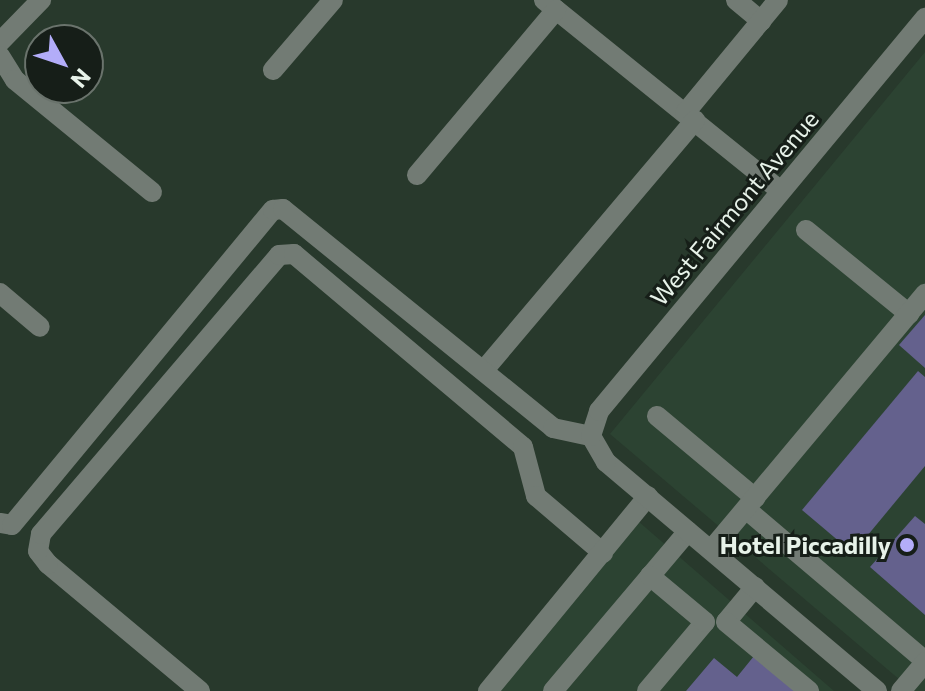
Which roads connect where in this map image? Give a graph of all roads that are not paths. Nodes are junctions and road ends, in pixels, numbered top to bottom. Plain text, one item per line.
1 (333, 0) edge
2 (736, 0) edge
3 (778, 0) edge
4 (28, 4) edge
5 (550, 5) edge
6 (925, 18) edge
7 (761, 21) junction
8 (0, 42) edge
9 (0, 56) edge
10 (273, 70) dead end
11 (690, 117) junction
12 (417, 175) dead end
13 (781, 191) junction
14 (152, 192) dead end
15 (806, 230) dead end
16 (0, 293) edge
17 (925, 294) edge
18 (909, 314) junction
19 (40, 327) dead end
20 (484, 370) junction
21 (657, 416) dead end
22 (591, 436) junction
23 (648, 496) junction
24 (751, 504) junction
25 (0, 523) edge
26 (688, 531) junction
27 (711, 550) junction
28 (603, 553) junction
29 (650, 576) junction
30 (755, 587) junction
31 (715, 622) junction
32 (925, 662) edge
33 (200, 691) edge
34 (488, 691) edge
35 (553, 691) edge
36 (647, 691) edge
37 (809, 691) edge
38 (877, 691) edge
39 (901, 691) edge

1 - 10 street
2 - 7 street
3 - 7 street
4 - 8 street
5 - 11 street
5 - 12 street
6 - 13 street, West Fairmont Avenue
7 - 11 street
9 - 14 street
11 - 13 street
11 - 20 street
13 - 22 street, West Fairmont Avenue
15 - 18 street
16 - 19 street
17 - 18 street
18 - 24 street
20 - 22 street
20 - 25 street
21 - 24 street
22 - 23 street
23 - 26 street
23 - 28 street
24 - 27 street
24 - 32 street
26 - 27 street
26 - 29 street
27 - 30 street
28 - 33 street
28 - 34 street
29 - 31 street
29 - 35 street
30 - 31 street
30 - 38 street
31 - 36 street
31 - 37 street
32 - 39 street

